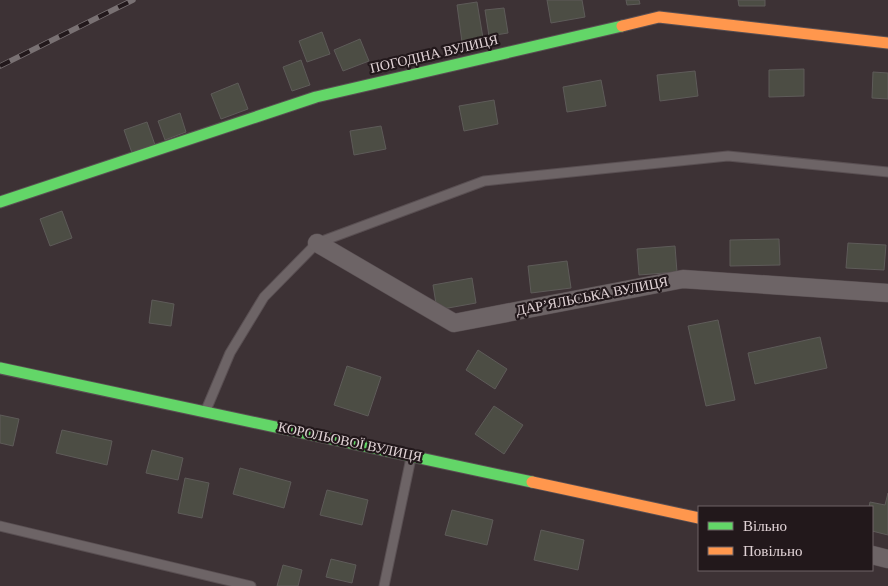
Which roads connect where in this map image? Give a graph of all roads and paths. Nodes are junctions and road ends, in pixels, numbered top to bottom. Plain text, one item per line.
1 (888, 43) edge
2 (888, 172) edge
3 (0, 202) edge
4 (317, 243) junction
5 (888, 293) edge
6 (0, 368) edge
7 (205, 412) junction
8 (411, 455) junction
9 (698, 518) edge
10 (0, 526) edge
11 (873, 555) edge
12 (888, 559) edge
13 (251, 586) edge
14 (384, 586) edge

1 - 3 street, ПОГОДІНА ВУЛИЦЯ
2 - 4 lane
4 - 5 street, ДАР’ЯЛЬСЬКА ВУЛИЦЯ
4 - 7 lane
6 - 7 street, КОРОЛЬОВОЇ ВУЛИЦЯ
7 - 8 street, КОРОЛЬОВОЇ ВУЛИЦЯ
8 - 9 street, КОРОЛЬОВОЇ ВУЛИЦЯ
8 - 14 lane
10 - 13 lane
11 - 12 street

